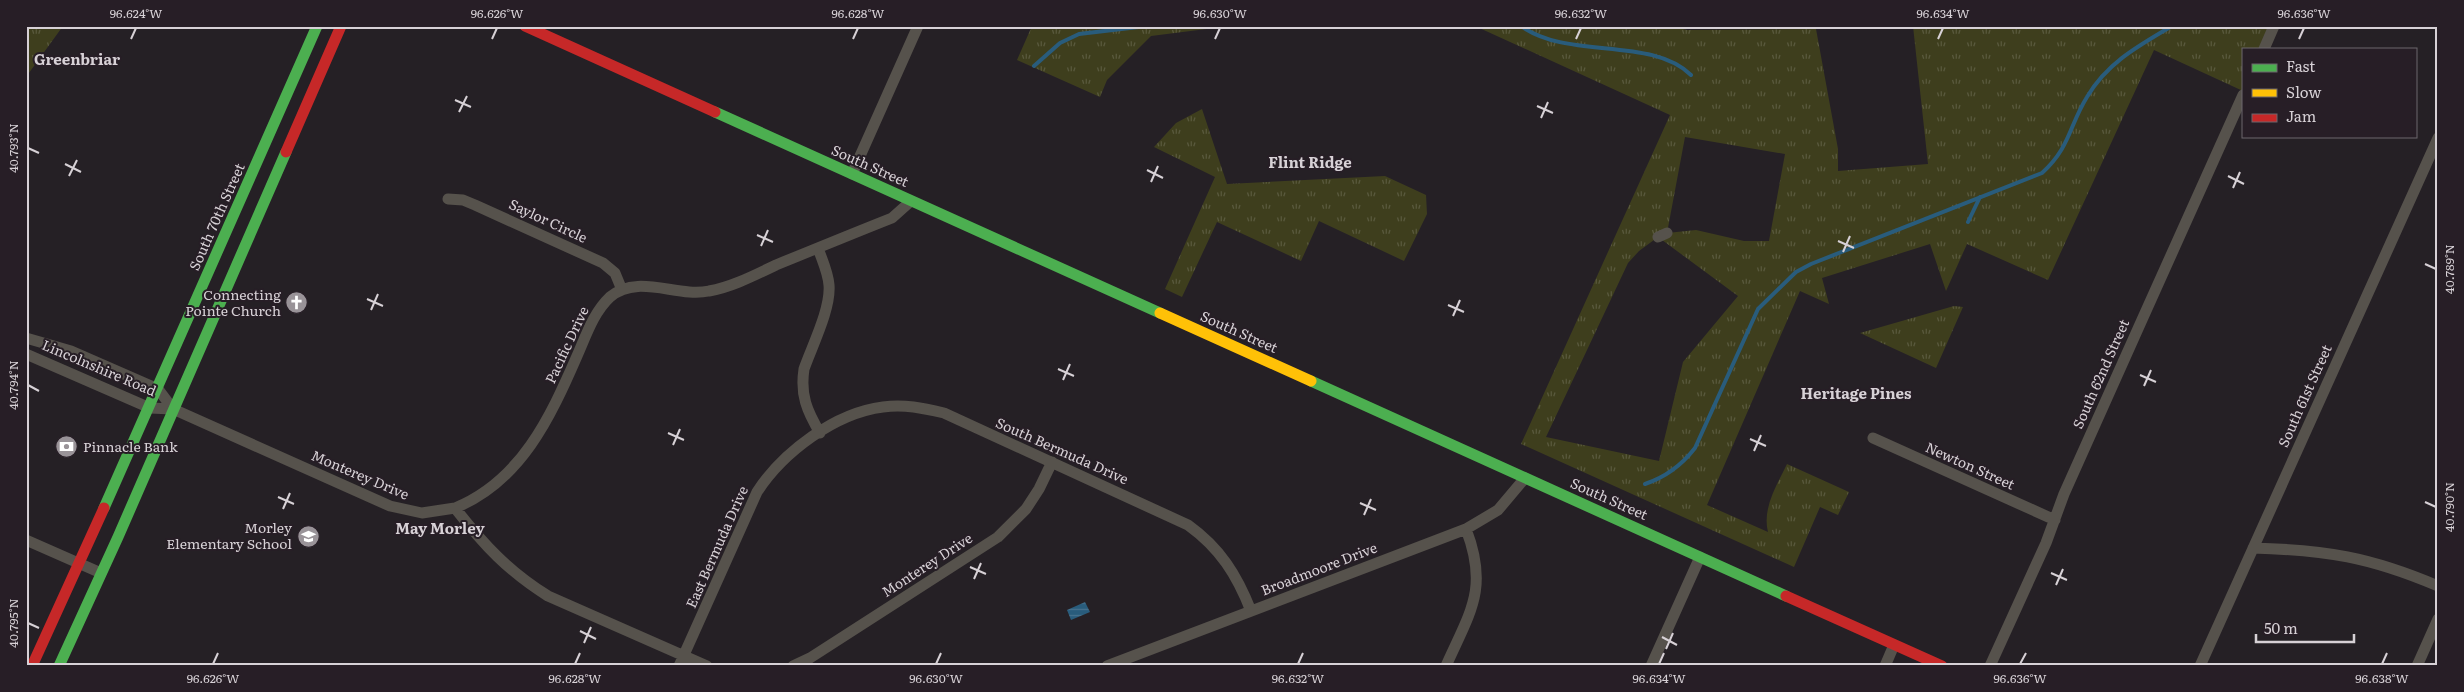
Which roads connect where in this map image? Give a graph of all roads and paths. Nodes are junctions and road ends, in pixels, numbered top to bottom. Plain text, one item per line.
1 (317, 26) edge
2 (341, 26) edge
3 (525, 26) edge
4 (918, 26) edge
5 (2274, 26) edge
6 (2264, 48) edge
7 (2242, 97) edge
8 (2438, 138) edge
9 (852, 174) junction
10 (448, 200) dead end
11 (912, 200) junction
12 (818, 248) junction
13 (622, 290) junction
14 (26, 338) edge
15 (26, 354) edge
16 (158, 389) junction
17 (150, 408) junction
18 (173, 409) junction
19 (820, 433) junction
20 (1873, 438) dead end
21 (1052, 462) junction
22 (1525, 478) junction
23 (455, 508) junction
24 (2055, 520) junction
25 (1466, 529) junction
26 (26, 540) edge
27 (2253, 548) junction
28 (1700, 557) junction
29 (78, 563) junction
30 (101, 573) junction
31 (2438, 586) edge
32 (1251, 611) junction
33 (2438, 619) edge
34 (1894, 644) junction
35 (682, 661) edge
36 (32, 666) edge
37 (59, 666) edge
38 (707, 666) edge
39 (793, 666) edge
40 (1108, 666) edge
41 (1446, 666) edge
42 (1652, 666) edge
43 (1885, 666) edge
44 (1942, 666) edge
45 (1990, 666) edge
46 (2200, 666) edge
47 (2417, 666) edge

1 - 16 main road, South 70th Street
2 - 18 main road
3 - 9 main road, South Street
4 - 9 street
5 - 6 street
7 - 24 street, South 62nd Street
8 - 27 street, South 61st Street
9 - 11 main road, South Street
10 - 13 street, Saylor Circle
11 - 12 street
11 - 22 main road, South Street
12 - 13 street
12 - 19 street
13 - 23 street, Pacific Drive
14 - 16 street, Lincolnshire Road
15 - 17 street, Lincolnshire Road
16 - 17 main road, South 70th Street
16 - 18 street, Lincolnshire Road
17 - 18 street, Lincolnshire Road
17 - 29 main road, South 70th Street
18 - 23 street, Monterey Drive
18 - 30 main road
19 - 21 street, South Bermuda Drive
19 - 35 street, East Bermuda Drive
20 - 24 street, Newton Street
21 - 32 street, South Bermuda Drive
21 - 39 street, Monterey Drive
22 - 25 street, Broadmoore Drive
22 - 28 main road, South Street
23 - 35 street
24 - 45 street, South 62nd Street
25 - 32 street, Broadmoore Drive
25 - 41 street
26 - 29 street
27 - 31 street
27 - 46 street, South 61st Street
28 - 34 main road, South Street
28 - 42 street
29 - 30 street
29 - 36 main road, South 70th Street
30 - 37 main road
32 - 40 street, Broadmoore Drive
33 - 47 street
34 - 43 street
34 - 44 main road, South Street
35 - 38 street

